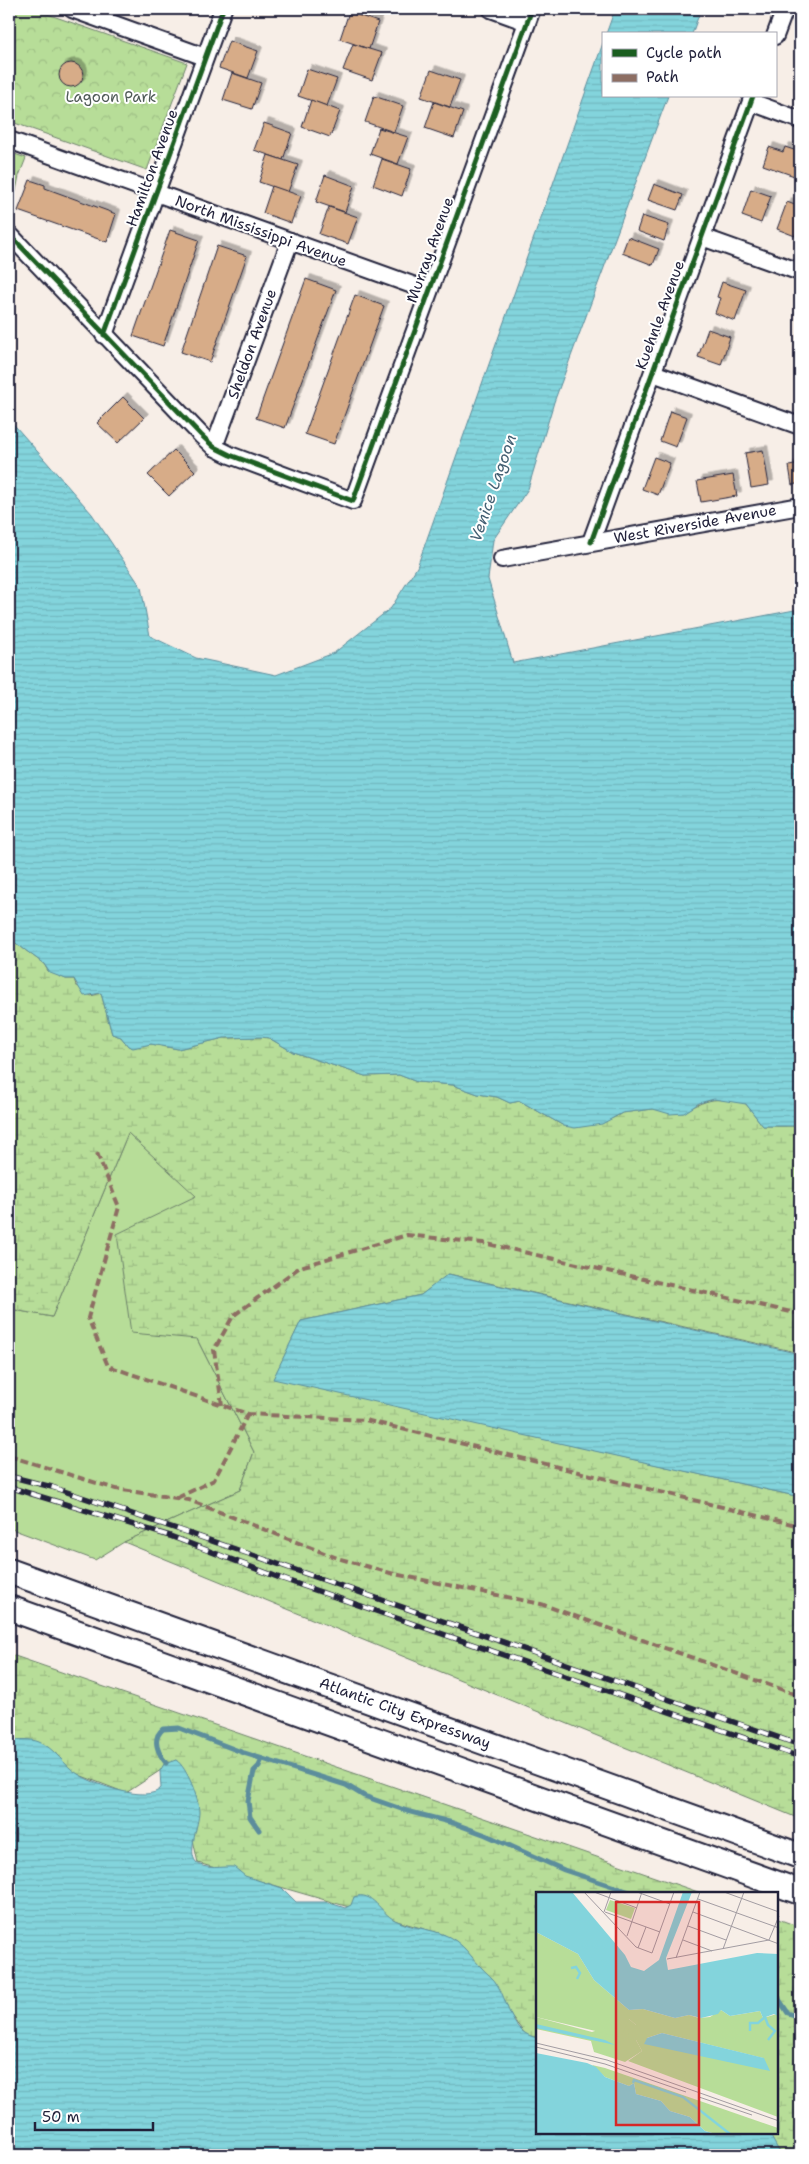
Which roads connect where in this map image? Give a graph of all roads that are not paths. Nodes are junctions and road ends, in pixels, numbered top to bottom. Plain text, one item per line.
1 (72, 9) edge
2 (223, 9) edge
3 (491, 9) edge
4 (785, 9) edge
5 (529, 15) edge
6 (776, 33) edge
7 (205, 57) junction
8 (752, 99) edge
9 (800, 120) edge
10 (9, 140) edge
11 (156, 193) junction
12 (9, 234) edge
13 (702, 237) junction
14 (290, 241) junction
15 (800, 272) edge
16 (428, 291) junction
17 (104, 335) junction
18 (653, 372) junction
19 (800, 426) edge
20 (214, 447) junction
21 (800, 506) edge
22 (591, 542) junction
23 (502, 559) dead end
24 (9, 1572) edge
25 (9, 1608) edge
26 (800, 1856) edge
27 (800, 1892) edge

1 - 7 street
2 - 7 street, Hamilton Avenue
3 - 5 street
4 - 6 street
5 - 16 street, Murray Avenue
7 - 11 street, Hamilton Avenue
8 - 9 street
8 - 13 street, Kuehnle Avenue
10 - 11 street, North Mississippi Avenue
11 - 14 street, North Mississippi Avenue
11 - 17 street, Hamilton Avenue
12 - 17 street
13 - 15 street
13 - 18 street, Kuehnle Avenue
14 - 16 street, North Mississippi Avenue
14 - 20 street, Sheldon Avenue
16 - 20 street, Murray Avenue
17 - 20 street
18 - 19 street
18 - 22 street, Kuehnle Avenue
21 - 22 street, West Riverside Avenue
22 - 23 street, West Riverside Avenue
24 - 26 highway, Atlantic City Expressway
25 - 27 highway

